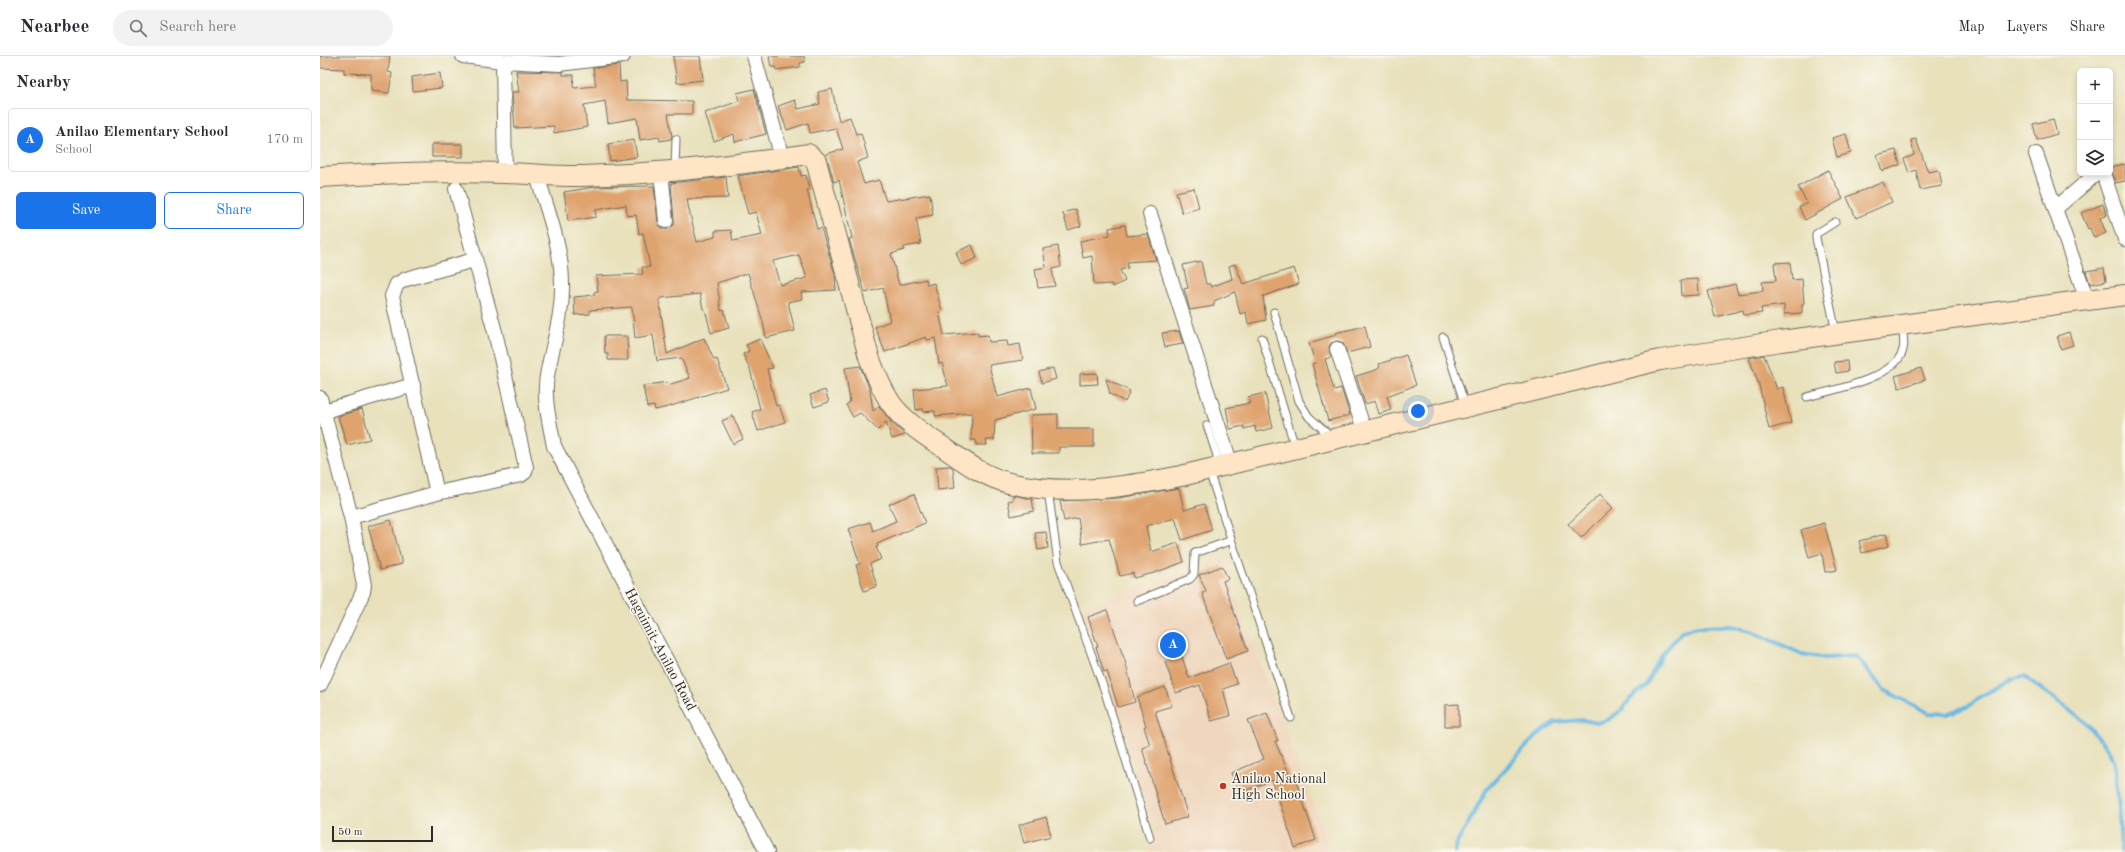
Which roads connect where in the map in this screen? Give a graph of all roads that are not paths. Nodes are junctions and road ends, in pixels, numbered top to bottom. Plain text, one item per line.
1 (463, 56) edge
2 (623, 56) edge
3 (754, 56) edge
4 (503, 61) junction
5 (676, 139) dead end
6 (2036, 154) dead end
7 (782, 158) junction
8 (668, 172) junction
9 (505, 173) junction
10 (537, 175) junction
11 (2094, 176) edge
12 (2104, 176) edge
13 (320, 177) edge
14 (456, 189) dead end
15 (2055, 210) junction
16 (1150, 214) dead end
17 (666, 221) dead end
18 (1835, 222) dead end
19 (2125, 239) edge
20 (474, 260) junction
21 (2125, 295) edge
22 (2087, 300) junction
23 (1274, 312) dead end
24 (1902, 326) junction
25 (1836, 334) junction
26 (1443, 337) dead end
27 (1262, 338) dead end
28 (1337, 349) dead end
29 (413, 385) junction
30 (1806, 397) dead end
31 (322, 404) edge
32 (1466, 407) junction
33 (1207, 425) dead end
34 (1365, 432) junction
35 (1335, 439) junction
36 (1296, 449) junction
37 (1220, 467) junction
38 (1048, 490) junction
39 (437, 493) junction
40 (351, 517) junction
41 (1231, 539) junction
42 (1137, 601) dead end
43 (325, 661) edge
44 (320, 685) edge
45 (1291, 718) dead end
46 (1150, 838) dead end
47 (767, 852) edge

1 - 4 street
2 - 4 street
3 - 7 street
4 - 9 street
5 - 8 lane
6 - 15 street
7 - 8 street
7 - 38 street
8 - 10 street
8 - 17 street
9 - 10 street
9 - 13 street
10 - 47 street, Haguimit-Anilao Road
11 - 15 street
12 - 19 street
14 - 20 street
15 - 22 street
16 - 37 street
18 - 25 lane
20 - 29 street
20 - 39 street
21 - 22 street
22 - 24 street
23 - 35 lane
24 - 25 street
24 - 30 lane
25 - 32 street
26 - 32 lane
27 - 36 lane
28 - 34 street
29 - 31 street
29 - 39 street
31 - 40 street
32 - 34 street
33 - 37 lane
34 - 35 street
35 - 36 street
36 - 37 street
37 - 38 street
37 - 41 lane
38 - 46 lane
39 - 40 street
40 - 43 street
41 - 42 lane
41 - 45 lane
43 - 44 street

